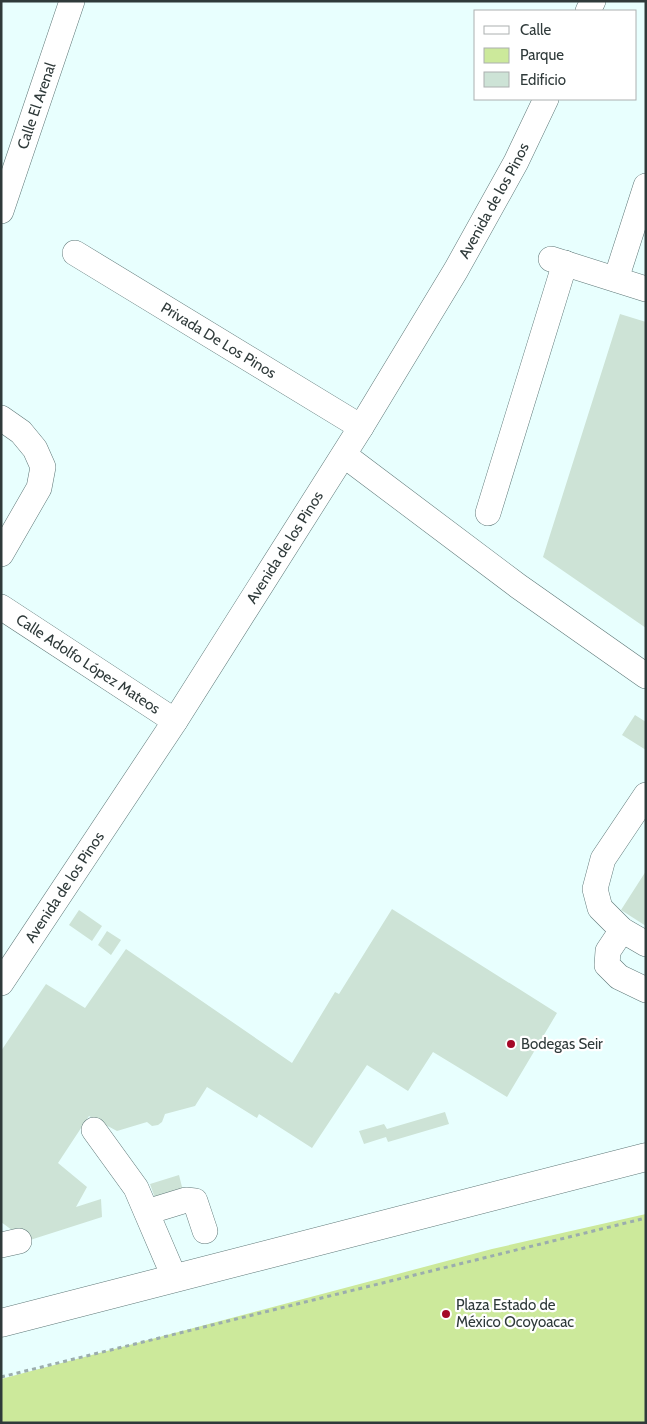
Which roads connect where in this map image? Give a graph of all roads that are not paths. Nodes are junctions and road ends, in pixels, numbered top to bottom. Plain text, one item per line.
1 (72, 1) edge
2 (546, 100) edge
3 (646, 186) edge
4 (1, 211) edge
5 (75, 253) dead end
6 (616, 279) junction
7 (646, 289) edge
8 (1, 418) edge
9 (361, 427) junction
10 (344, 455) junction
11 (488, 513) dead end
12 (1, 554) edge
13 (1, 607) edge
14 (646, 676) edge
15 (175, 721) junction
16 (646, 795) edge
17 (622, 930) junction
18 (646, 944) edge
19 (1, 983) edge
20 (646, 990) edge
21 (94, 1130) dead end
22 (646, 1158) edge
23 (147, 1212) junction
24 (205, 1231) dead end
25 (176, 1279) junction
26 (1, 1323) edge

1 - 4 street, Calle El Arenal
2 - 9 street, Avenida de los Pinos
3 - 6 street
5 - 9 street, Privada De Los Pinos
6 - 7 street
6 - 11 street
8 - 12 street
9 - 10 street, Avenida de los Pinos
10 - 14 street
10 - 15 street, Avenida de los Pinos
13 - 15 street, Calle Adolfo López Mateos
15 - 19 street, Avenida de los Pinos
16 - 17 street
17 - 18 street
17 - 20 street
21 - 23 street
22 - 25 main road
23 - 24 street
23 - 25 street
25 - 26 main road

